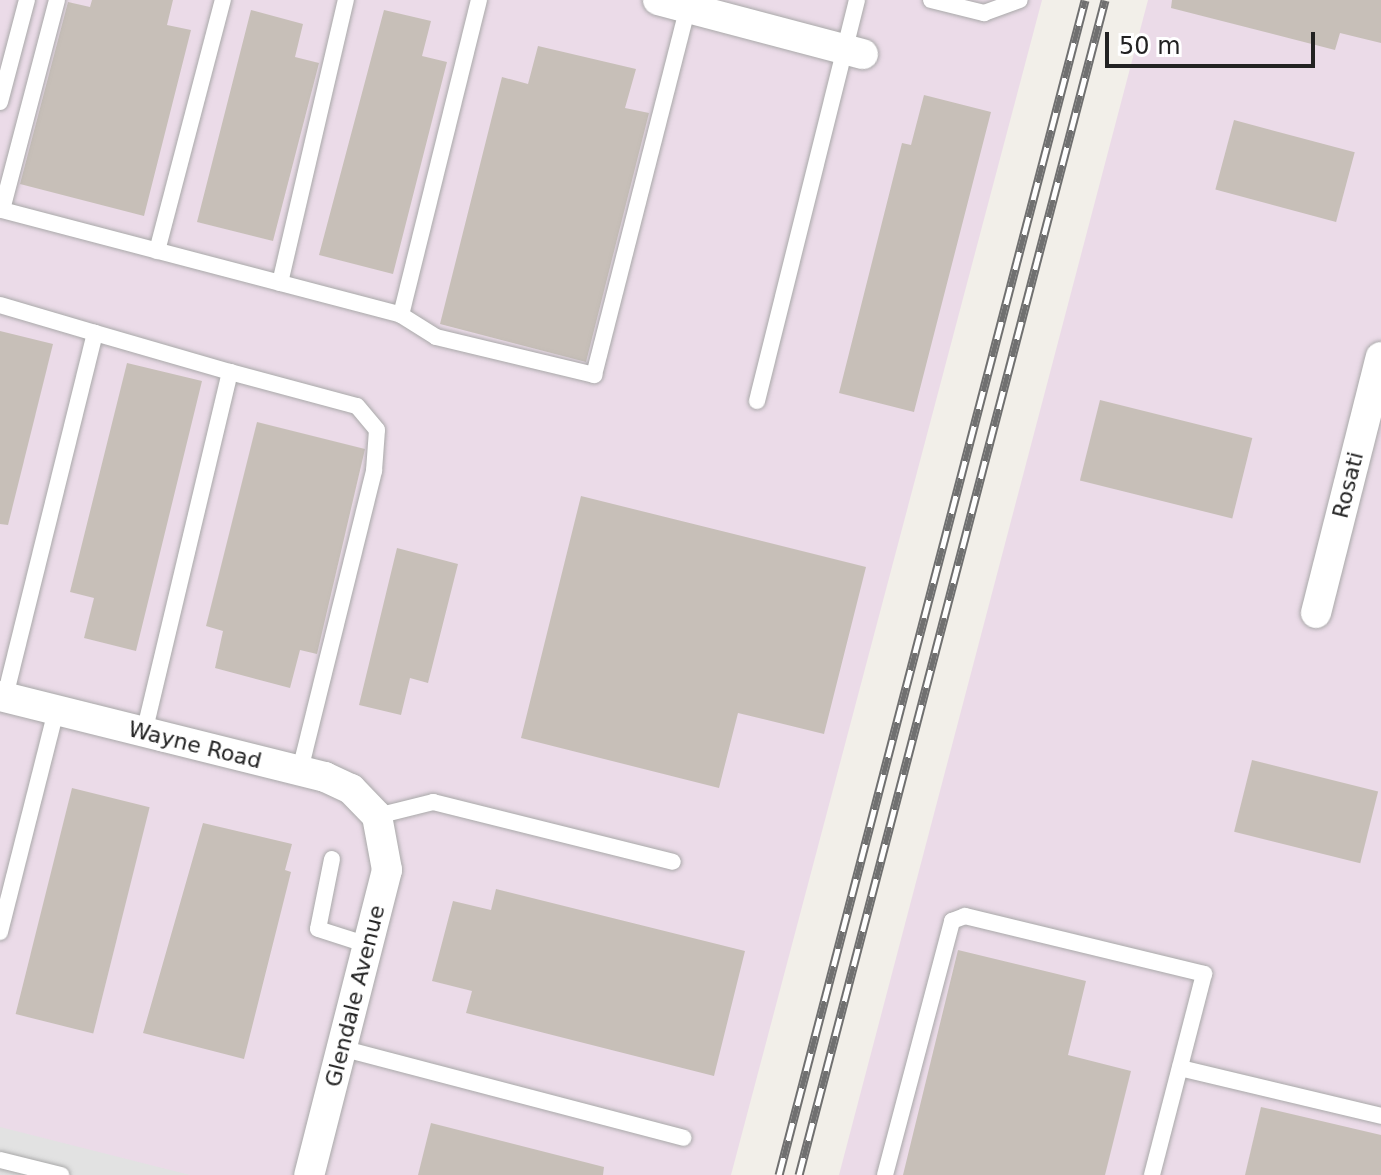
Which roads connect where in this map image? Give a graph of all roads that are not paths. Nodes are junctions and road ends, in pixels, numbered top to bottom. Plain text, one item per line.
1 (27, 0) edge
2 (57, 0) edge
3 (223, 0) edge
4 (346, 0) edge
5 (479, 0) edge
6 (658, 0) edge
7 (857, 0) edge
8 (931, 0) edge
9 (1020, 0) edge
10 (689, 4) edge
11 (854, 51) junction
12 (0, 102) edge
13 (157, 251) junction
14 (280, 283) junction
15 (0, 305) edge
16 (401, 315) junction
17 (95, 333) junction
18 (1381, 357) edge
19 (230, 372) junction
20 (757, 401) dead end
21 (1316, 613) dead end
22 (2, 697) edge
23 (56, 710) junction
24 (144, 732) junction
25 (300, 771) junction
26 (377, 816) junction
27 (332, 859) dead end
28 (673, 862) dead end
29 (0, 932) edge
30 (368, 945) junction
31 (341, 1048) junction
32 (1180, 1068) junction
33 (1381, 1116) edge
34 (683, 1138) dead end
35 (0, 1160) edge
36 (61, 1175) edge
37 (309, 1175) edge
38 (885, 1175) edge
39 (1152, 1175) edge

1 - 12 lane
2 - 13 lane
3 - 13 lane
4 - 14 lane
5 - 16 lane
6 - 10 street
7 - 11 lane
8 - 9 lane
10 - 11 street
10 - 16 lane
11 - 20 lane
13 - 14 lane
14 - 16 lane
15 - 17 lane
17 - 19 lane
17 - 22 lane
18 - 21 street, Rosati
19 - 24 lane
19 - 25 lane
22 - 23 street, Wayne Road
23 - 24 street, Wayne Road
23 - 29 lane
24 - 25 street, Wayne Road
25 - 26 street, Wayne Road
26 - 28 lane
26 - 30 street, Glendale Avenue
27 - 30 lane
30 - 31 street, Glendale Avenue
31 - 34 lane
31 - 37 street, Glendale Avenue
32 - 33 lane
32 - 38 lane
32 - 39 lane
35 - 36 lane

